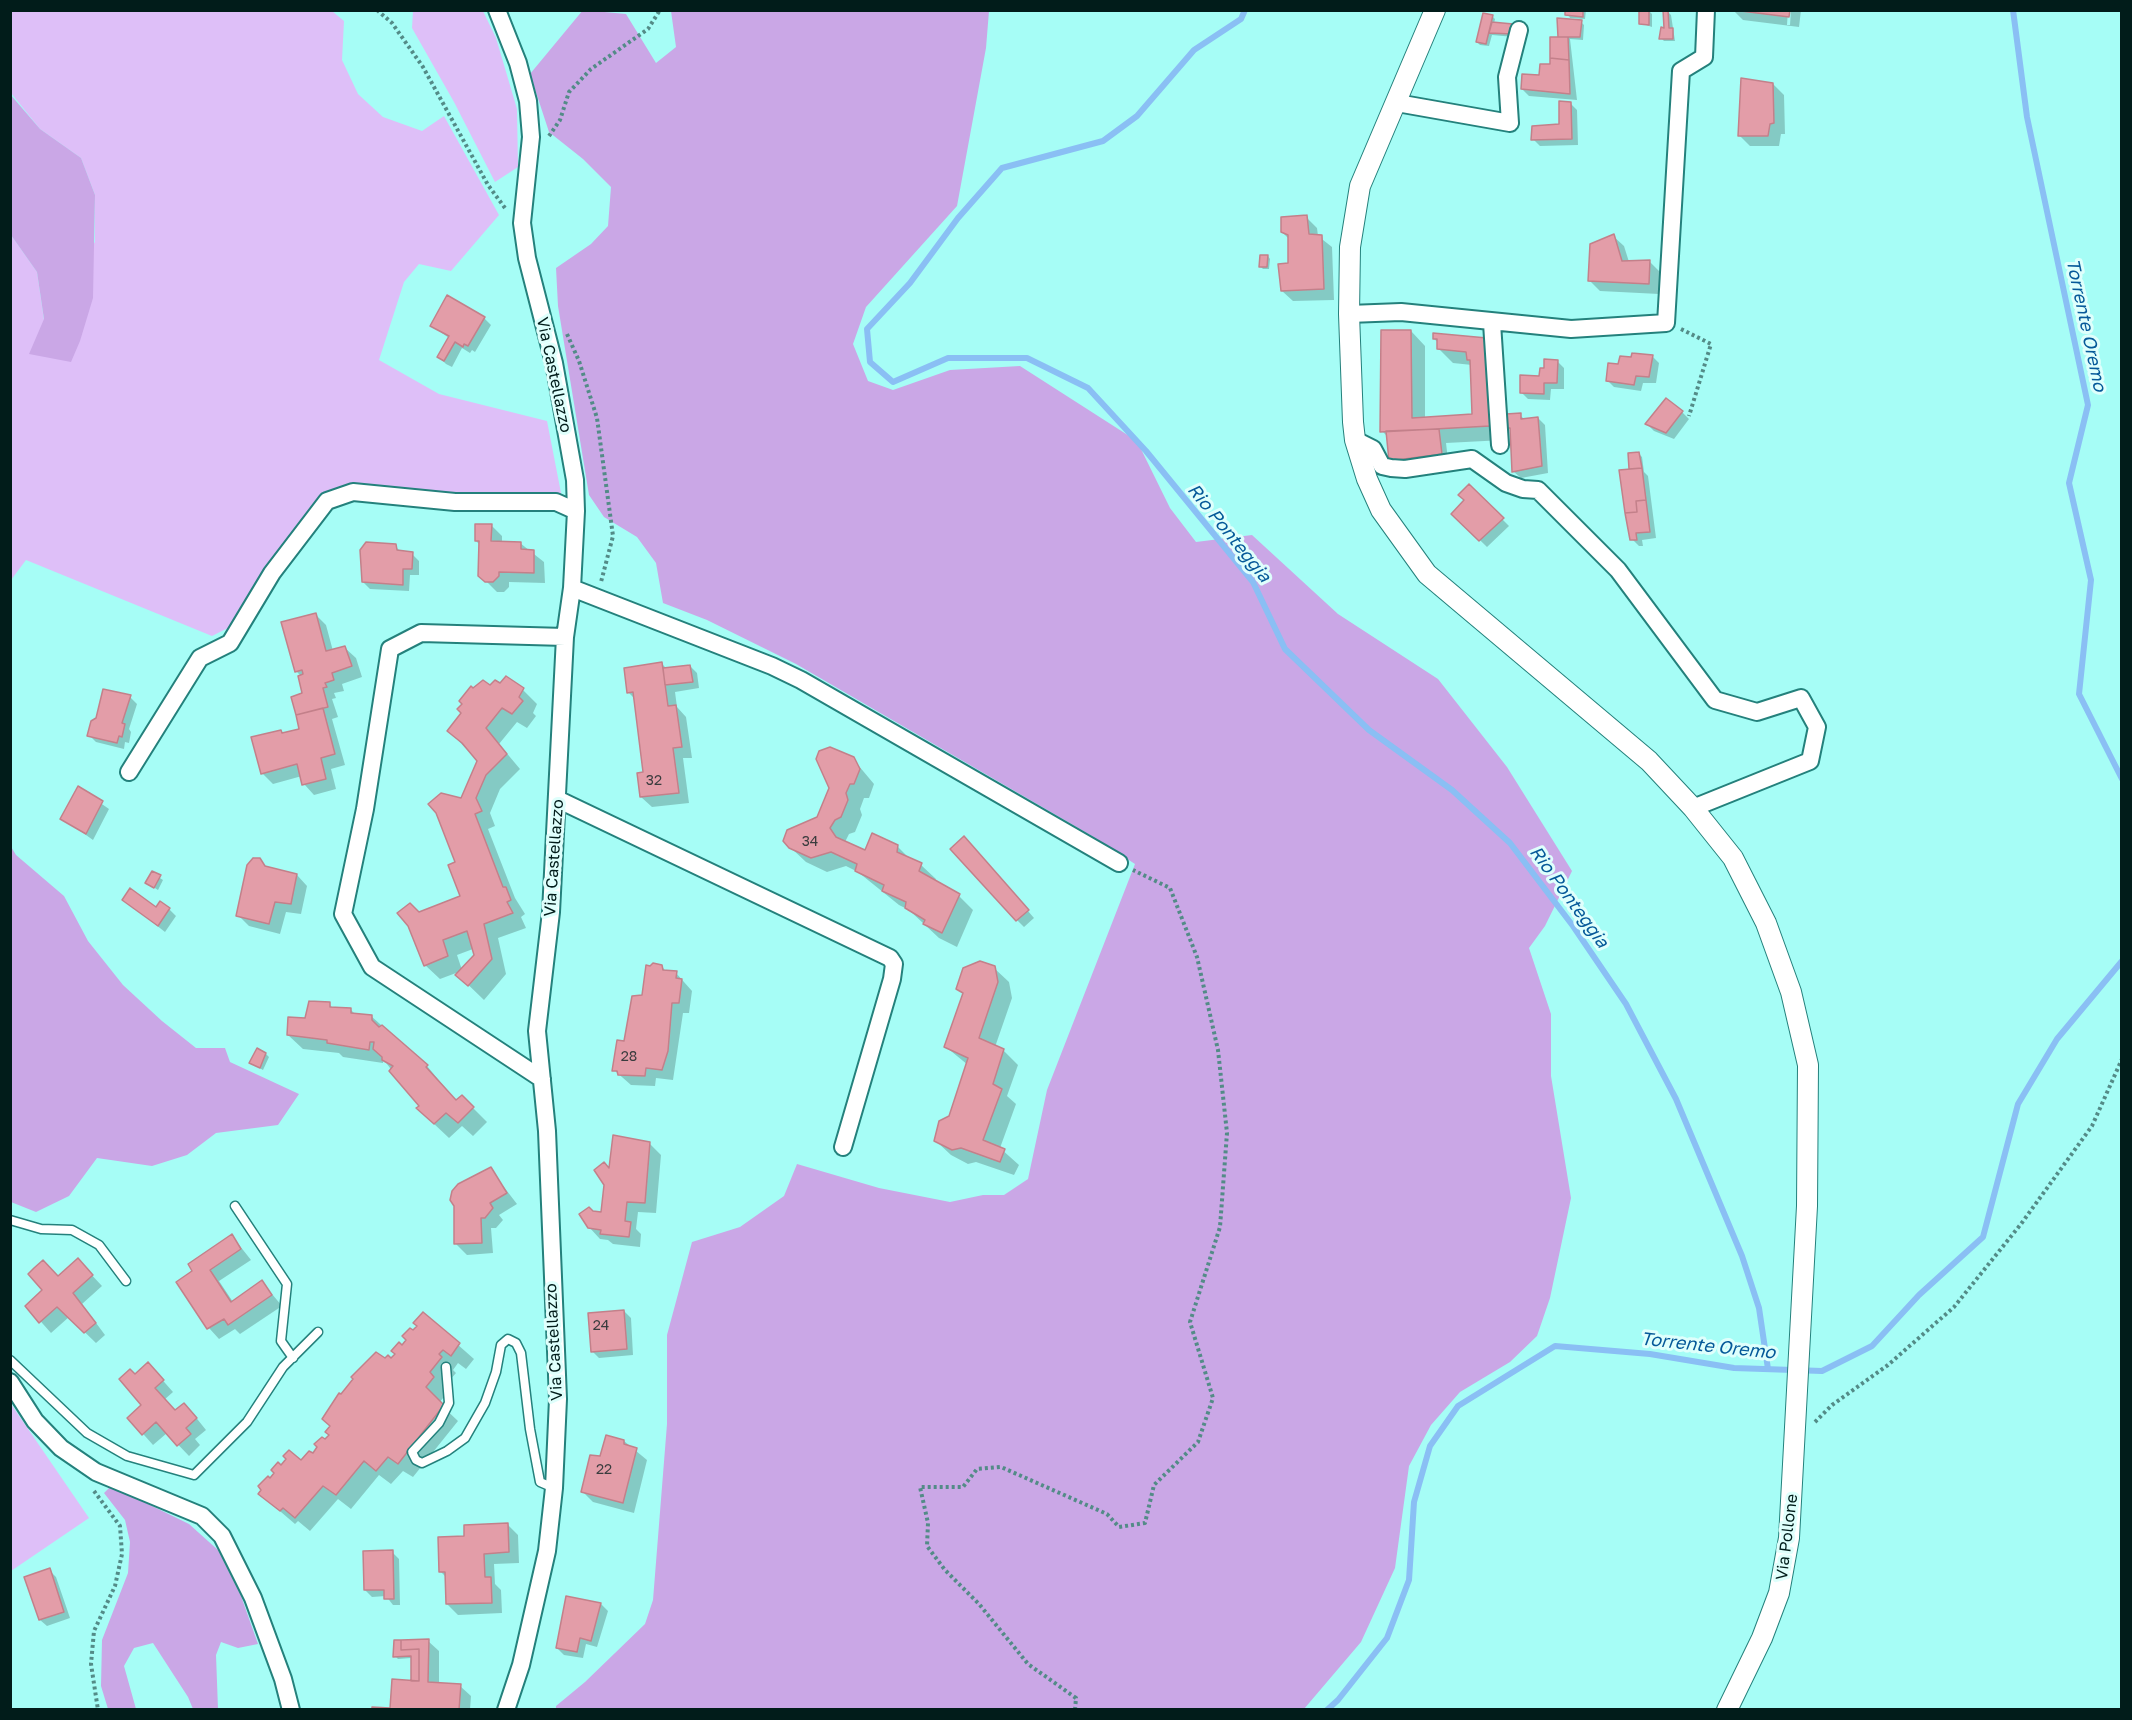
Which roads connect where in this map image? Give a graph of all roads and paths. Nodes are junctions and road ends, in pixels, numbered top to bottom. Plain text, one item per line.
1 (377, 10) edge
2 (497, 10) edge
3 (660, 10) edge
4 (1435, 10) edge
5 (1706, 10) edge
6 (1519, 30) dead end
7 (1396, 103) junction
8 (528, 162) junction
9 (522, 223) junction
10 (1349, 314) junction
11 (1492, 323) junction
12 (1666, 323) junction
13 (564, 329) dead end
14 (1689, 416) dead end
15 (1354, 431) junction
16 (1500, 445) dead end
17 (576, 511) junction
18 (572, 588) junction
19 (598, 598) junction
20 (566, 637) junction
21 (129, 772) dead end
22 (557, 799) junction
23 (1693, 808) junction
24 (1119, 863) joint
25 (2121, 1059) edge
26 (542, 1079) junction
27 (843, 1147) dead end
28 (235, 1206) dead end
29 (10, 1220) edge
30 (126, 1281) dead end
31 (318, 1332) dead end
32 (293, 1358) junction
33 (10, 1360) edge
34 (446, 1367) dead end
35 (10, 1382) edge
36 (1796, 1440) junction
37 (554, 1488) junction
38 (92, 1490) dead end
39 (96, 1708) edge
40 (291, 1710) edge
41 (506, 1710) edge
42 (1075, 1710) edge
43 (1727, 1710) edge

1 - 9 path
2 - 8 street, Via Castellazzo
3 - 8 path
4 - 7 street, Via Pollone
5 - 12 street
6 - 7 street
7 - 10 street, Via Pollone
8 - 9 street, Via Castellazzo
9 - 17 street, Via Castellazzo
10 - 11 street
10 - 15 street, Via Pollone
11 - 12 street
11 - 16 street
12 - 14 path
13 - 19 path
15 - 23 street, Via Pollone
15 - 23 street
17 - 18 street, Via Castellazzo
17 - 21 street
18 - 19 street
18 - 20 street, Via Castellazzo
19 - 24 street
20 - 22 street, Via Castellazzo
20 - 26 street
22 - 26 street, Via Castellazzo
22 - 27 street
23 - 36 street, Via Pollone
24 - 42 path
25 - 36 path
26 - 37 street, Via Castellazzo
28 - 32 lane
29 - 30 lane
31 - 32 lane
32 - 33 lane
34 - 37 lane
35 - 40 street
36 - 43 street, Via Pollone
37 - 41 street, Via Castellazzo
38 - 39 path

